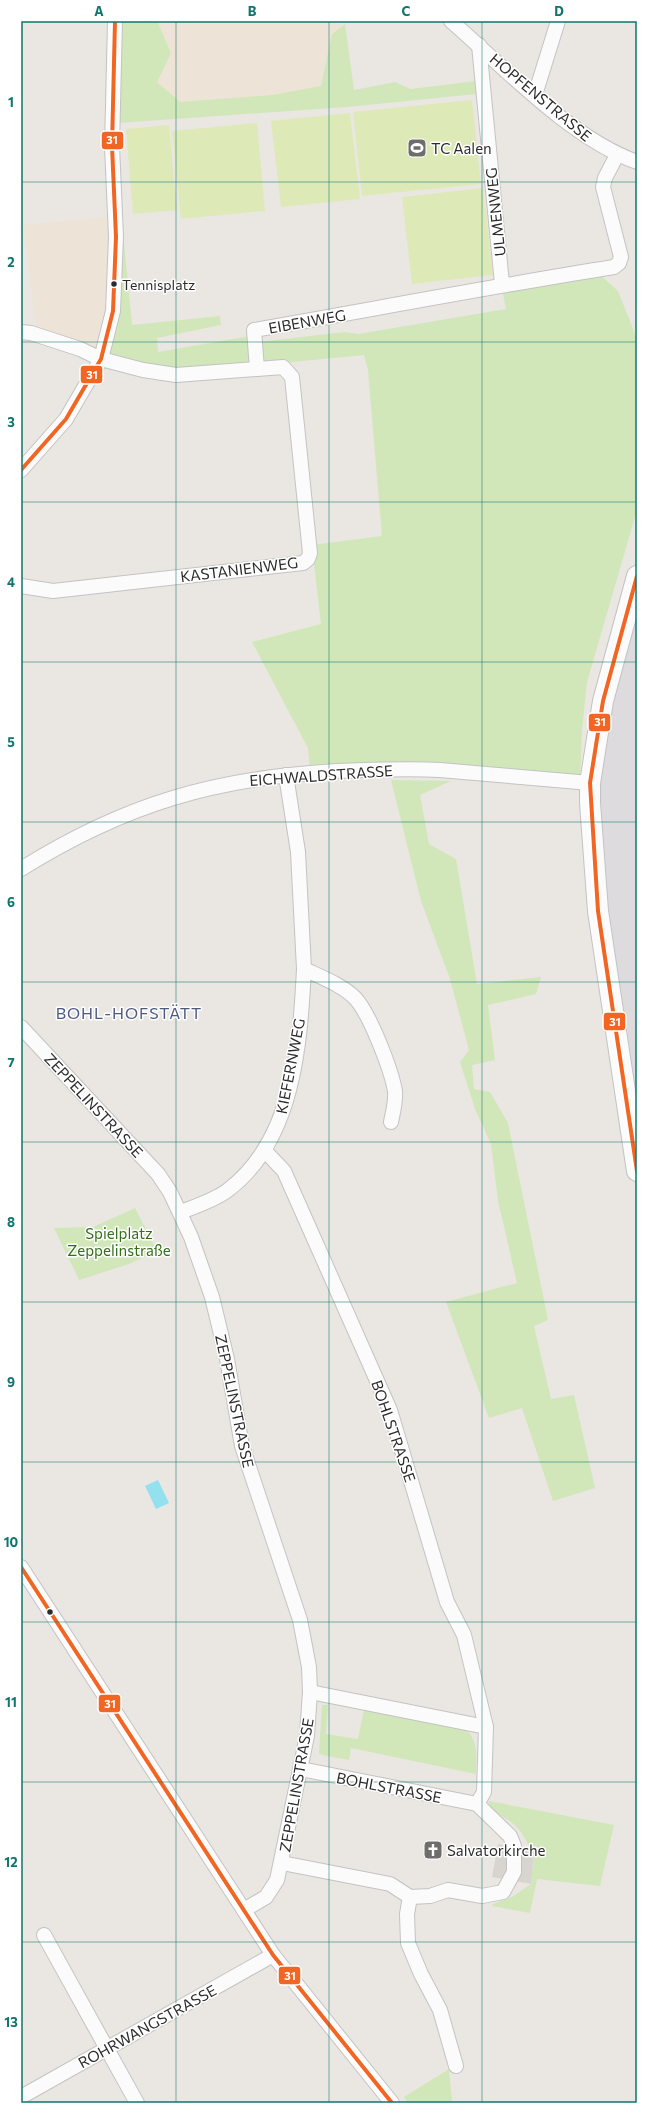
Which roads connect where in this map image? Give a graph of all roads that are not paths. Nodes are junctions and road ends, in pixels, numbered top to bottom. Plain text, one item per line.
1 (115, 21) edge
2 (451, 21) edge
3 (558, 21) edge
4 (479, 45) junction
5 (535, 95) junction
6 (617, 155) junction
7 (637, 162) edge
8 (502, 284) junction
9 (21, 332) edge
10 (101, 359) junction
11 (257, 369) junction
12 (21, 470) edge
13 (637, 576) edge
14 (21, 586) edge
15 (286, 775) junction
16 (590, 783) junction
17 (21, 869) edge
18 (304, 969) junction
19 (21, 1027) edge
20 (391, 1122) dead end
21 (265, 1151) junction
22 (637, 1171) edge
23 (181, 1212) junction
24 (21, 1567) edge
25 (310, 1692) junction
26 (486, 1727) junction
27 (301, 1769) junction
28 (477, 1804) junction
29 (282, 1863) junction
30 (410, 1897) junction
31 (244, 1910) junction
32 (44, 1935) dead end
33 (273, 1955) junction
34 (108, 2047) junction
35 (456, 2066) dead end
36 (21, 2097) edge
37 (137, 2103) edge
38 (392, 2103) edge

1 - 10 street
2 - 4 street, HOPFENSTRASSE
3 - 5 street
4 - 5 street, HOPFENSTRASSE
4 - 8 street, ULMENWEG
5 - 6 street, HOPFENSTRASSE
6 - 7 street, HOPFENSTRASSE
6 - 8 street, EIBENWEG
8 - 11 street, EIBENWEG
9 - 10 street
10 - 11 street
10 - 12 street
11 - 14 street, KASTANIENWEG
13 - 16 main road
15 - 16 street, EICHWALDSTRASSE
15 - 17 street, EICHWALDSTRASSE
15 - 18 street, KIEFERNWEG
16 - 22 main road
18 - 20 street
18 - 21 street, KIEFERNWEG
19 - 23 street, ZEPPELINSTRASSE
21 - 23 street, KIEFERNWEG
21 - 26 street, BOHLSTRASSE
23 - 25 street, ZEPPELINSTRASSE
24 - 31 street
25 - 26 street
25 - 27 street, ZEPPELINSTRASSE
26 - 28 street, BOHLSTRASSE
27 - 28 street, BOHLSTRASSE
27 - 29 street, ZEPPELINSTRASSE
28 - 30 street
29 - 30 street
29 - 31 street, ZEPPELINSTRASSE
30 - 35 street
31 - 33 street
32 - 34 street
33 - 34 street, ROHRWANGSTRASSE
33 - 38 street
34 - 36 street, ROHRWANGSTRASSE
34 - 37 street

